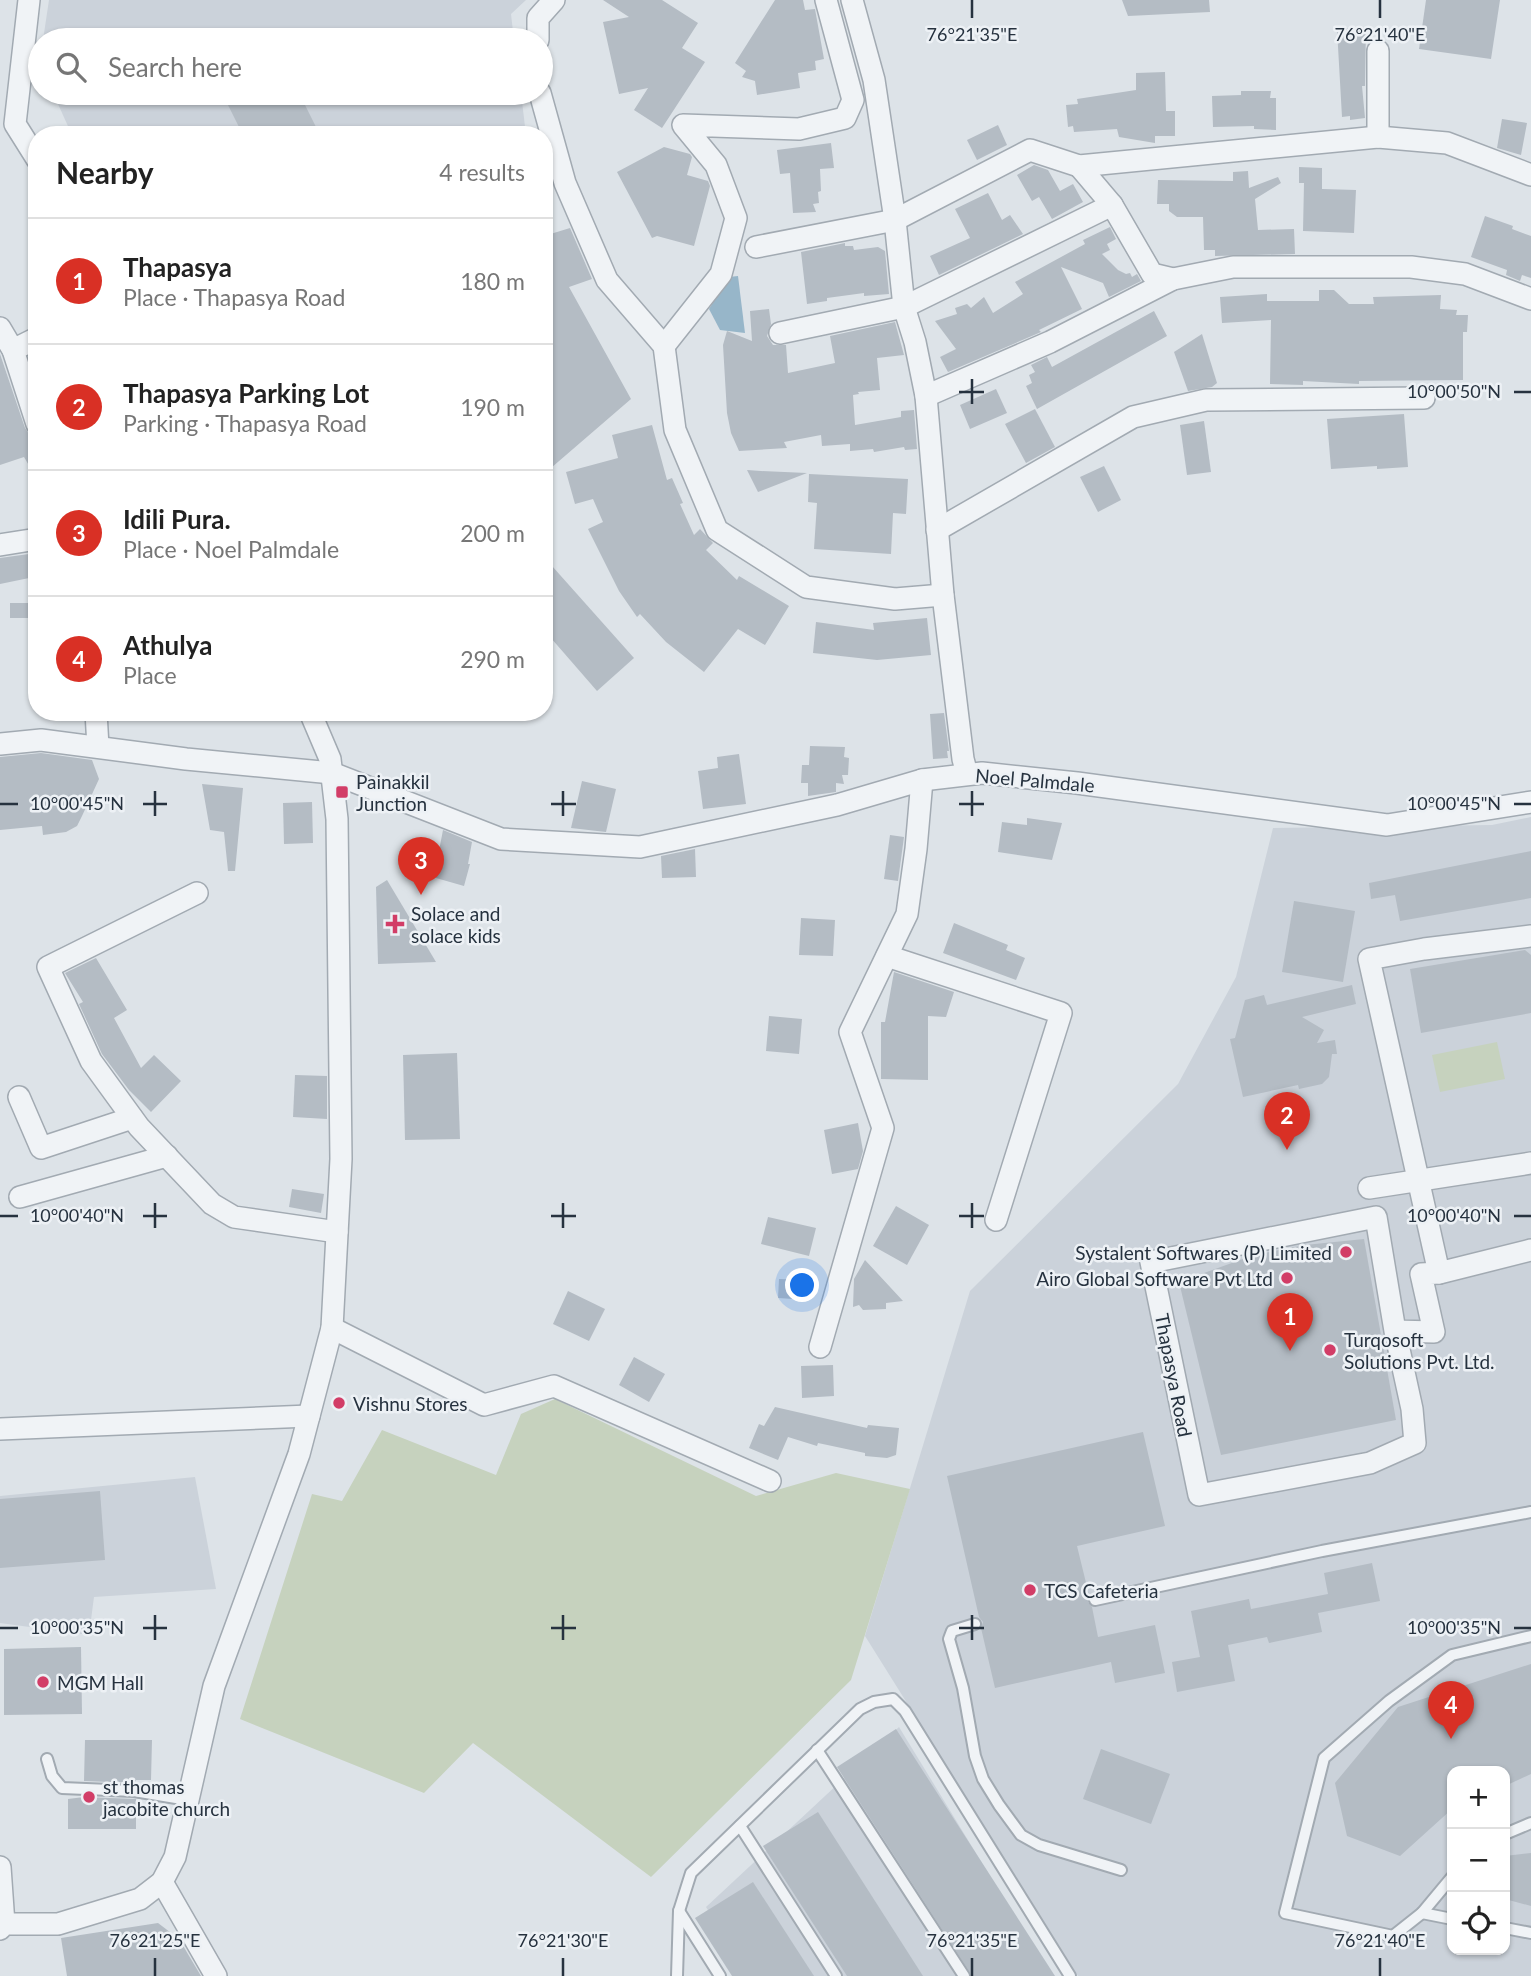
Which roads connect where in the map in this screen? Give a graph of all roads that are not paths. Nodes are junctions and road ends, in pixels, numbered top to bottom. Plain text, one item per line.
1 (29, 0) edge
2 (554, 0) edge
3 (826, 0) edge
4 (852, 0) edge
5 (538, 28) edge
6 (1378, 51) dead end
7 (543, 105) edge
8 (549, 126) edge
9 (1378, 137) junction
10 (553, 140) edge
11 (28, 145) edge
12 (1079, 166) junction
13 (1531, 174) edge
14 (1112, 205) junction
15 (895, 220) junction
16 (756, 247) dead end
17 (1173, 279) junction
18 (1531, 299) edge
19 (904, 307) junction
20 (0, 328) edge
21 (780, 333) dead end
22 (28, 342) edge
23 (664, 346) junction
24 (13, 350) junction
25 (28, 396) edge
26 (926, 396) junction
27 (1424, 398) dead end
28 (937, 530) junction
29 (28, 540) edge
30 (0, 545) edge
31 (943, 594) junction
32 (97, 721) edge
33 (314, 721) edge
34 (0, 744) edge
35 (98, 747) junction
36 (331, 773) junction
37 (967, 774) junction
38 (922, 780) junction
39 (1531, 802) edge
40 (197, 893) dead end
41 (1531, 936) edge
42 (887, 956) junction
43 (19, 1097) dead end
44 (132, 1118) junction
45 (167, 1156) junction
46 (1531, 1163) edge
47 (1419, 1181) junction
48 (1369, 1188) dead end
49 (20, 1197) dead end
50 (996, 1220) dead end
51 (337, 1232) junction
52 (1531, 1250) edge
53 (1439, 1273) junction
54 (332, 1328) junction
55 (1395, 1331) junction
56 (820, 1347) dead end
57 (309, 1416) junction
58 (0, 1429) edge
59 (770, 1481) dead end
60 (1531, 1512) edge
61 (1095, 1600) dead end
62 (975, 1625) dead end
63 (1531, 1636) edge
64 (817, 1750) junction
65 (47, 1759) dead end
66 (188, 1800) junction
67 (1531, 1823) edge
68 (740, 1826) junction
69 (1510, 1832) edge
70 (0, 1867) edge
71 (1121, 1870) dead end
72 (162, 1882) junction
73 (1447, 1883) edge
74 (679, 1911) junction
75 (1422, 1913) junction
76 (1447, 1918) edge
77 (1, 1925) edge
78 (1510, 1929) edge
79 (1531, 1933) edge
80 (216, 1976) edge
81 (677, 1976) edge
82 (720, 1976) edge
83 (836, 1976) edge
84 (964, 1976) edge
85 (1070, 1976) edge

1 - 11 street
2 - 5 street
3 - 23 street
4 - 15 street
6 - 9 street
7 - 8 street
9 - 12 street
9 - 13 street
10 - 23 street
12 - 14 street
12 - 15 street
14 - 17 street
14 - 19 street
15 - 16 street
15 - 19 street
17 - 18 street
17 - 26 street
19 - 21 street
19 - 26 street
20 - 24 street
22 - 24 street
23 - 31 street
24 - 25 street
26 - 28 street
27 - 28 street
28 - 31 street
29 - 30 street
31 - 37 street
32 - 35 street
33 - 36 street
34 - 35 street, Noel Palmdale
35 - 36 street, Noel Palmdale
36 - 38 street, Noel Palmdale
36 - 51 street
37 - 38 street, Noel Palmdale
37 - 39 street, Noel Palmdale
38 - 42 street
40 - 44 street
41 - 47 street
42 - 50 street
42 - 56 street
43 - 44 street
44 - 45 street
45 - 49 street
45 - 51 street
46 - 47 street
47 - 48 street
47 - 53 street
51 - 54 street
52 - 53 street
53 - 55 street
54 - 57 street
54 - 59 street
55 - 55 street, Thapasya Road
57 - 58 street
57 - 66 street
60 - 61 lane
62 - 71 lane
63 - 75 lane
64 - 68 lane
64 - 84 lane
64 - 85 lane
65 - 66 lane
66 - 72 street
67 - 69 lane
68 - 74 lane
68 - 83 lane
70 - 77 street
72 - 77 street
72 - 80 street
73 - 75 lane
74 - 81 lane
74 - 82 lane
75 - 76 lane
78 - 79 lane

